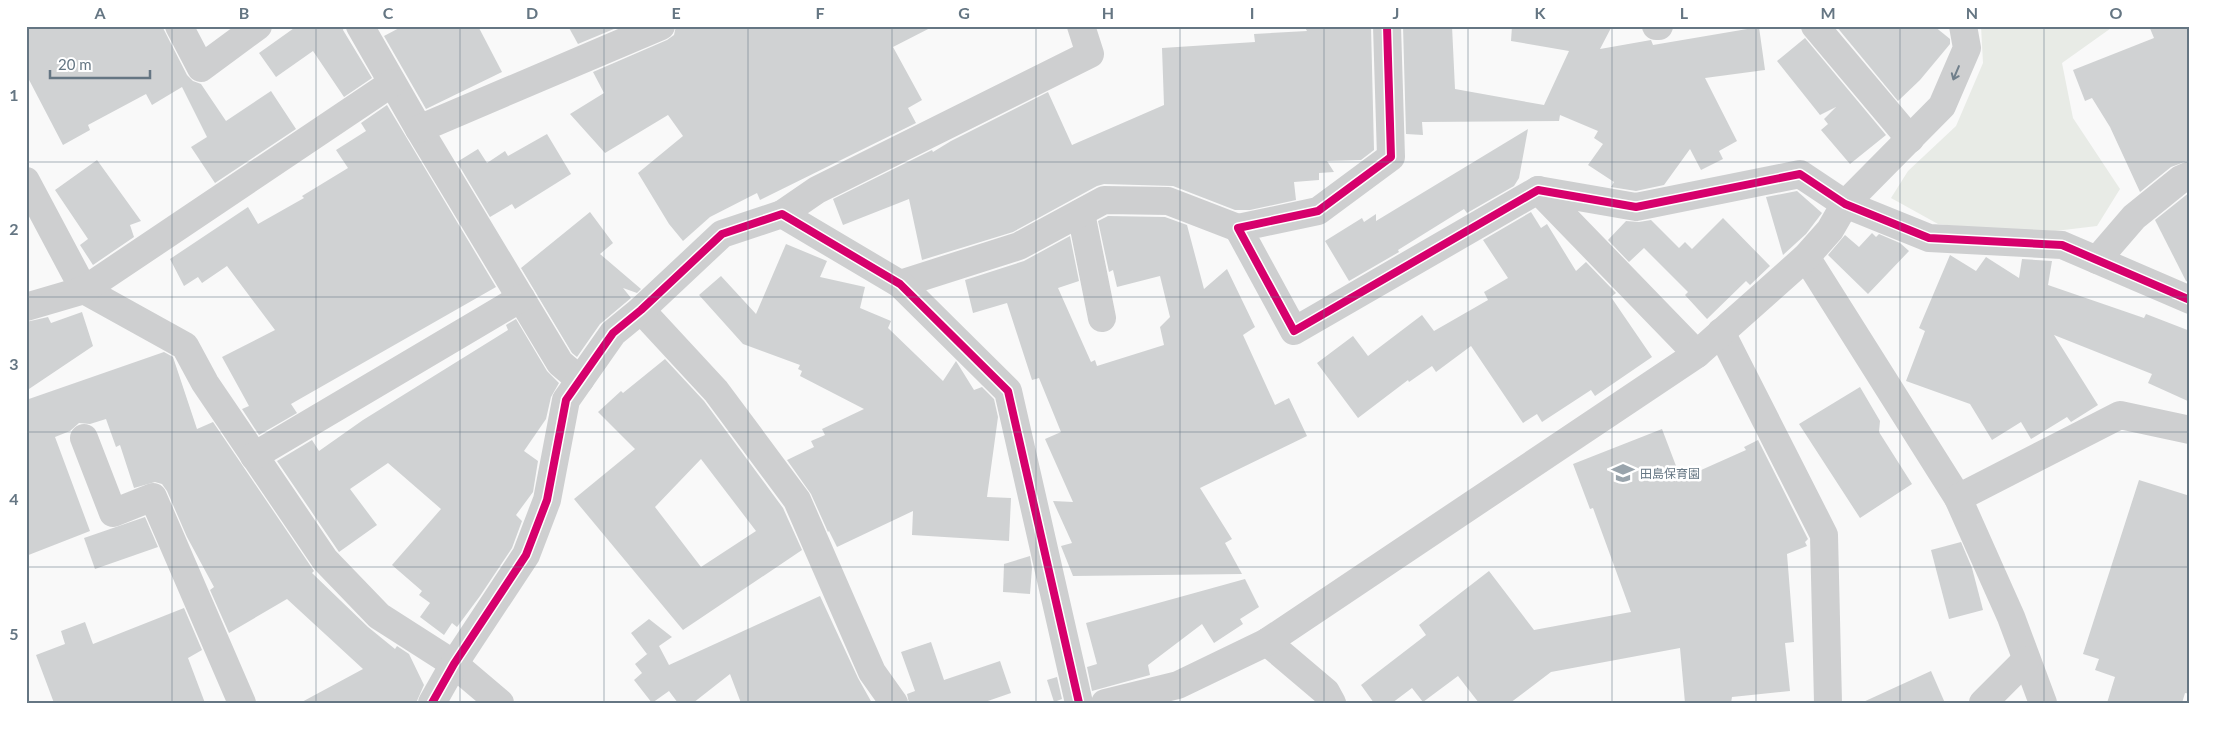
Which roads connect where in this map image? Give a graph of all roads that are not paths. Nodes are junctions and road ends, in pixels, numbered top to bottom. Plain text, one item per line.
1 (179, 26) edge
2 (258, 26) edge
3 (360, 26) edge
4 (661, 26) edge
5 (1081, 26) edge
6 (1387, 26) edge
7 (1815, 26) edge
8 (1963, 26) edge
9 (634, 32) edge
10 (392, 83) junction
11 (419, 129) junction
12 (1910, 139) junction
13 (2190, 175) edge
14 (26, 181) edge
15 (1538, 190) junction
16 (1845, 204) junction
17 (1081, 213) junction
18 (782, 214) junction
19 (1238, 228) junction
20 (1806, 258) junction
21 (2097, 260) junction
22 (900, 284) junction
23 (84, 290) junction
24 (521, 298) junction
25 (2190, 300) edge
26 (26, 307) edge
27 (641, 310) junction
28 (1102, 318) dead end
29 (1721, 332) junction
30 (1697, 354) junction
31 (580, 380) junction
32 (2190, 430) edge
33 (84, 438) dead end
34 (254, 456) junction
35 (1958, 498) junction
36 (1267, 642) junction
37 (2026, 660) junction
38 (454, 664) junction
39 (242, 703) edge
40 (432, 703) edge
41 (500, 703) edge
42 (894, 703) edge
43 (1079, 703) edge
44 (1105, 703) edge
45 (1332, 703) edge
46 (1828, 703) edge
47 (1983, 703) edge
48 (2043, 703) edge

1 - 2 street
3 - 10 street
4 - 9 street
5 - 18 street
6 - 19 street
7 - 12 street
8 -> 12 street
9 - 11 street
10 - 11 street
10 - 23 street
11 - 24 street
12 - 16 street
13 - 21 street
14 - 23 street
15 - 16 street
15 - 19 street
15 - 30 street
16 - 20 street
16 - 21 street
17 - 19 street
17 - 22 street
17 - 28 street
18 - 22 street
18 - 27 street
20 - 29 street
20 - 35 street
21 - 25 street
22 - 43 street
23 - 26 street
23 - 34 street
24 - 31 street
24 - 34 street
27 - 31 street
27 - 42 street
29 - 30 street
29 - 46 street
30 - 36 street
31 - 38 street
32 - 35 street
33 - 39 street
34 - 38 street
35 - 37 street
36 - 44 street
36 - 45 street
37 - 47 street
37 - 48 street
38 - 40 street
38 - 41 street

